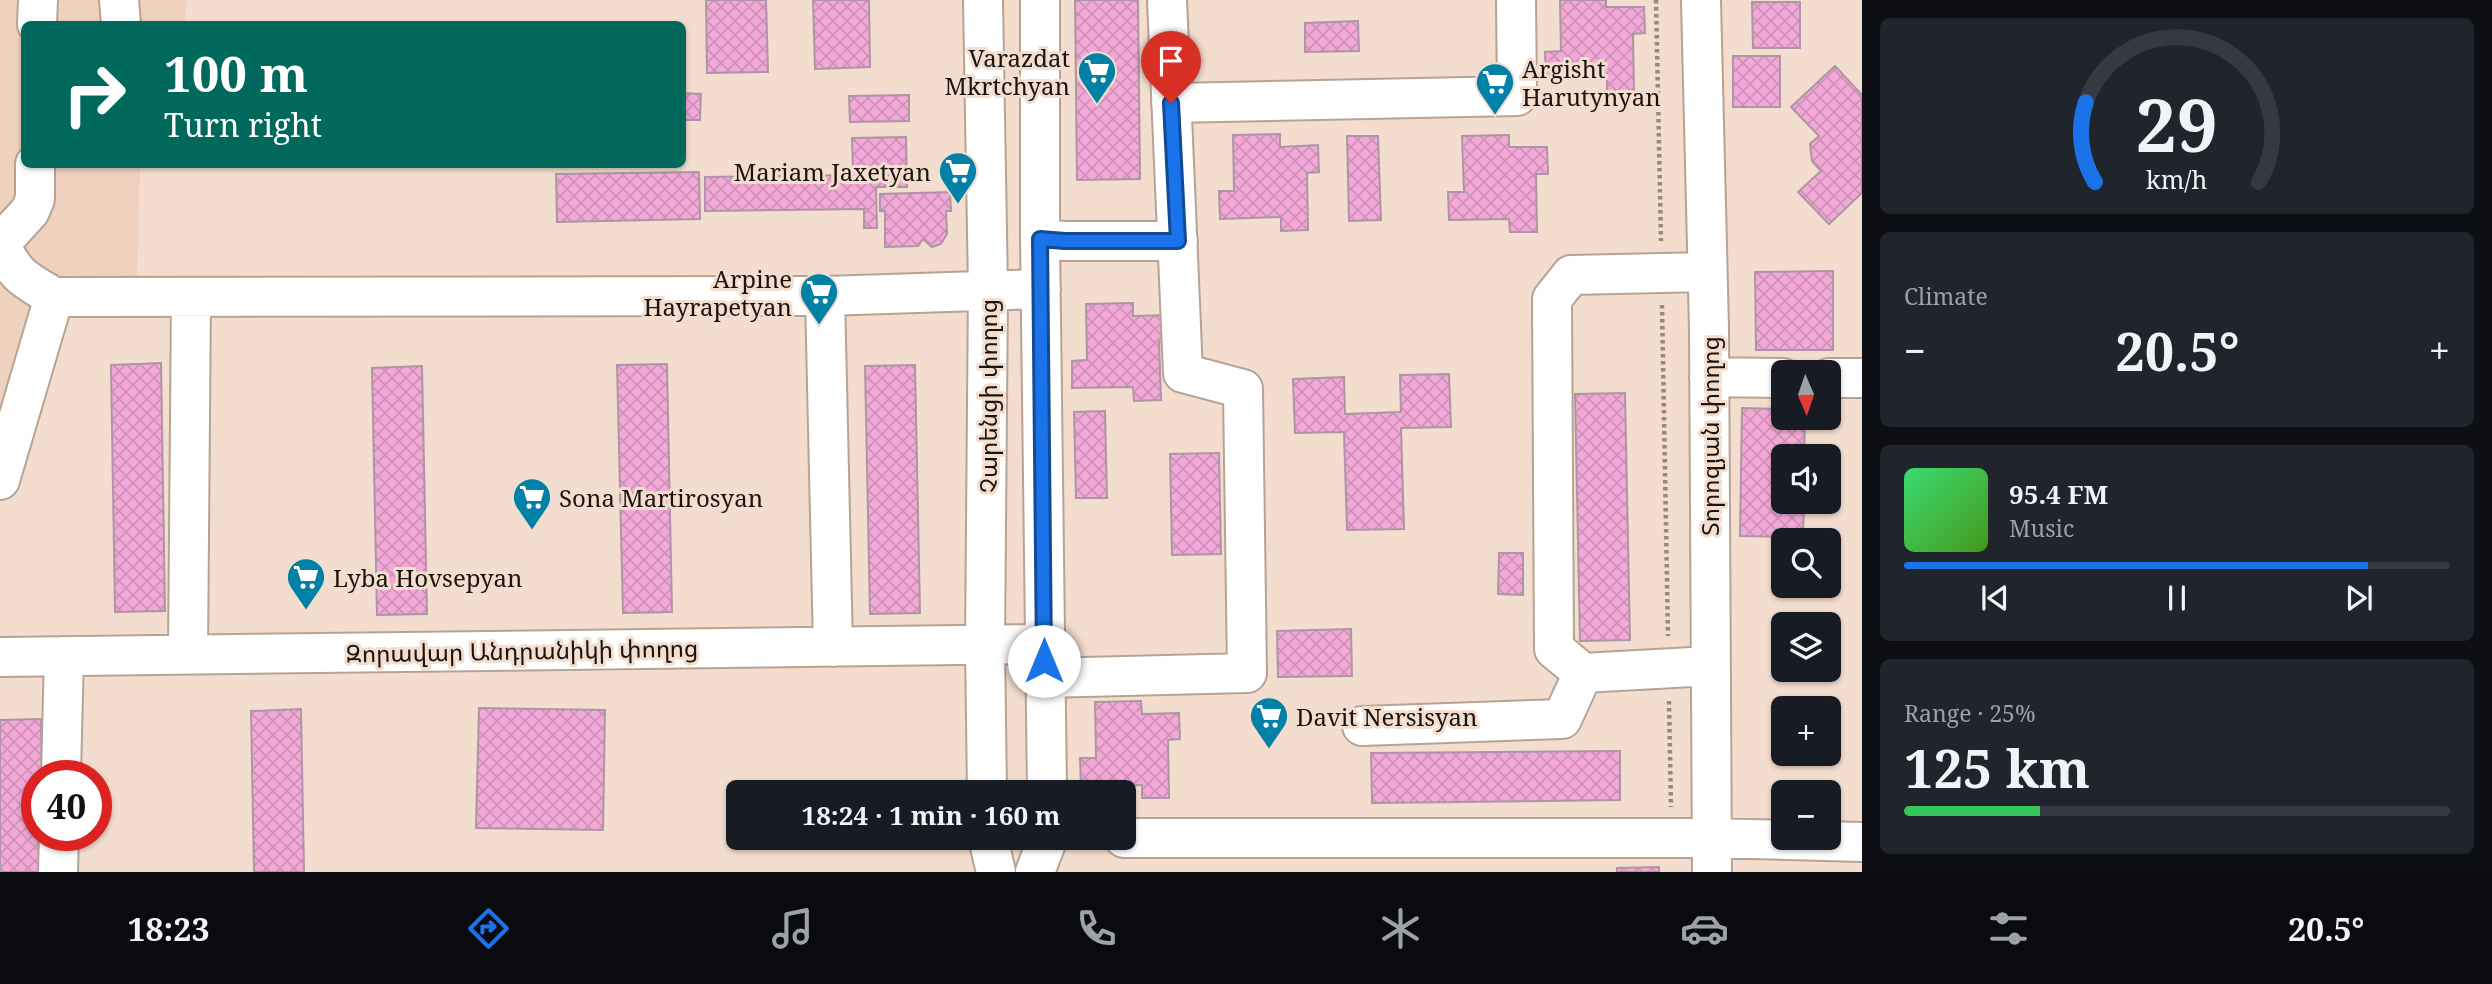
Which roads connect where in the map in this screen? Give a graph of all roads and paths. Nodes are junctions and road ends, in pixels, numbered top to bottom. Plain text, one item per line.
1 (38, 0) edge
2 (119, 0) edge
3 (983, 0) edge
4 (1040, 0) edge
5 (1167, 0) edge
6 (1516, 0) edge
7 (1657, 0) edge
8 (1701, 0) edge
9 (37, 21) edge
10 (121, 21) edge
11 (1171, 103) junction
12 (35, 168) edge
13 (1040, 239) junction
14 (1178, 241) junction
15 (0, 244) edge
16 (1707, 272) junction
17 (1661, 273) junction
18 (988, 289) junction
19 (1041, 289) junction
20 (825, 296) junction
21 (54, 297) junction
22 (191, 297) junction
23 (1709, 377) junction
24 (1771, 378) edge
25 (1841, 378) edge
26 (1862, 378) edge
27 (0, 480) edge
28 (985, 645) junction
29 (833, 647) junction
30 (188, 654) junction
31 (64, 656) junction
32 (0, 657) edge
33 (1044, 661) junction
34 (1710, 666) junction
35 (1668, 668) junction
36 (1583, 673) junction
37 (1362, 726) dead end
38 (61, 760) edge
39 (987, 780) edge
40 (1047, 780) edge
41 (1136, 838) edge
42 (1671, 838) junction
43 (1862, 842) edge
44 (991, 850) edge
45 (1043, 850) edge
46 (59, 851) edge
47 (1712, 855) edge
48 (58, 872) edge
49 (996, 872) edge
50 (1035, 872) edge

1 - 9 street
2 - 10 street
3 - 18 street, Չարենցի փողոց
4 - 13 street
5 - 11 street
6 - 11 street
7 - 17 path
8 - 16 street, Տորոզյան փողոց
11 - 14 street
12 - 15 street
13 - 14 street
13 - 19 street
14 - 33 street, Զորավար Անդրանիկի փողոց
15 - 21 street
16 - 17 street
16 - 23 street, Տորոզյան փողոց
17 - 35 path
17 - 36 street
18 - 19 street
18 - 20 street
18 - 28 street, Չարենցի փողոց
19 - 33 street
20 - 22 street
20 - 29 street
21 - 22 street
21 - 27 street
22 - 30 street
23 - 24 street
23 - 34 street, Տորոզյան փողոց
25 - 26 street
28 - 29 street, Զորավար Անդրանիկի փողոց
28 - 33 street, Զորավար Անդրանիկի փողոց
28 - 39 street, Չարենցի փողոց
29 - 30 street, Զորավար Անդրանիկի փողոց
30 - 31 street, Զորավար Անդրանիկի փողոց
31 - 32 street, Զորավար Անդրանիկի փողոց
31 - 38 street
33 - 40 street
34 - 35 street
34 - 47 street, Տորոզյան փողոց
35 - 36 street
35 - 42 path
36 - 37 street
41 - 42 street
42 - 47 street
43 - 47 street
44 - 49 street
45 - 50 street
46 - 48 street

